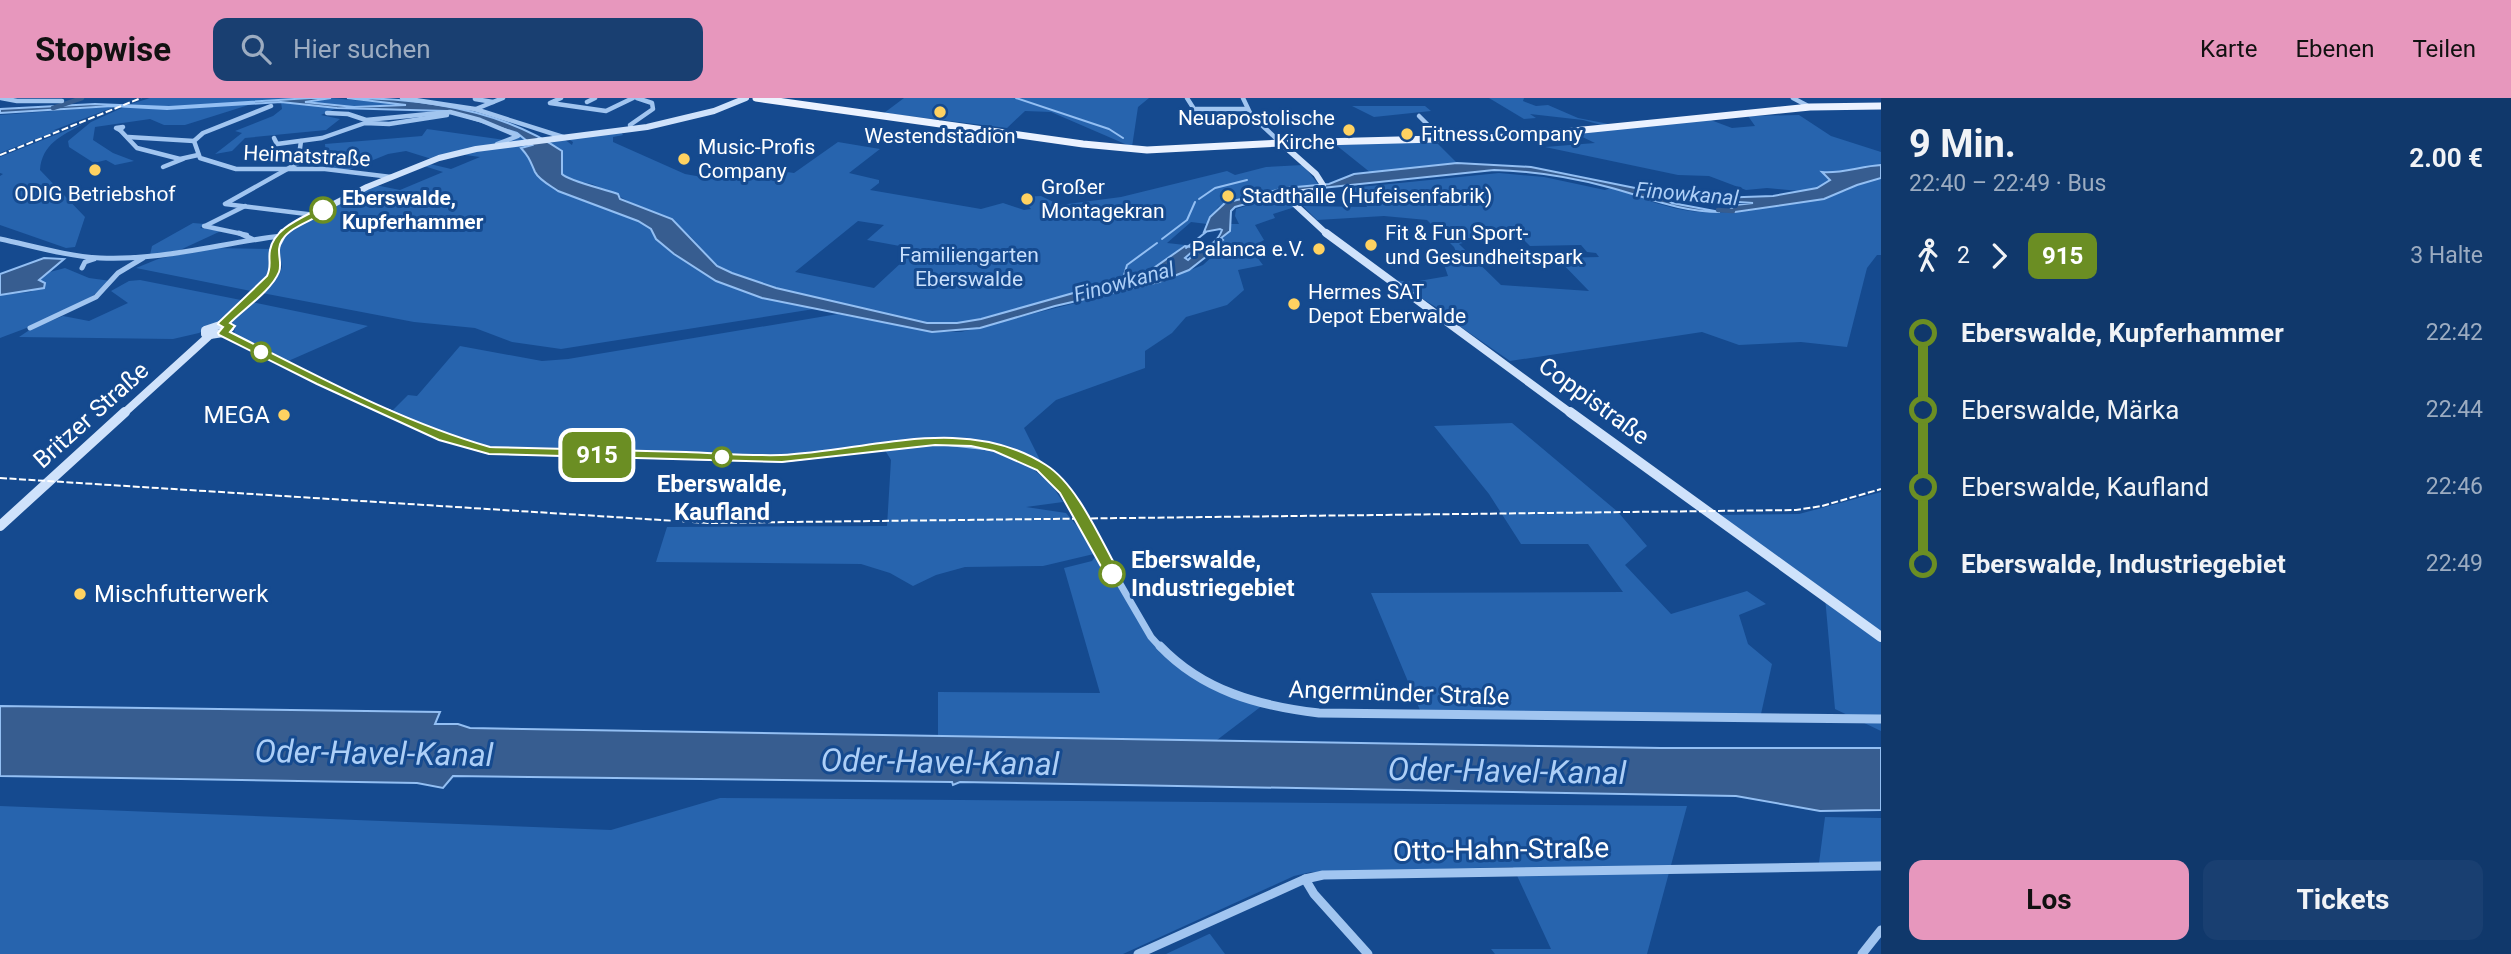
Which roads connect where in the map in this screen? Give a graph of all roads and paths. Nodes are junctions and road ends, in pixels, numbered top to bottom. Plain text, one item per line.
1 (1, 98) edge
2 (402, 98) edge
3 (477, 98) edge
4 (503, 98) edge
5 (561, 98) edge
6 (595, 98) edge
7 (635, 98) edge
8 (746, 98) edge
9 (755, 98) edge
10 (1187, 98) edge
11 (1243, 98) edge
12 (1793, 98) edge
13 (733, 100) edge
14 (62, 101) dead end
15 (493, 102) junction
16 (587, 102) dead end
17 (271, 106) dead end
18 (1881, 106) edge
19 (1810, 107) junction
20 (475, 109) junction
21 (1247, 109) junction
22 (327, 113) dead end
23 (1419, 117) dead end
24 (365, 121) junction
25 (631, 129) junction
26 (120, 130) dead end
27 (128, 136) junction
28 (274, 138) dead end
29 (563, 138) junction
30 (1443, 140) junction
31 (194, 141) junction
32 (1281, 143) junction
33 (300, 145) junction
34 (467, 151) junction
35 (198, 156) junction
36 (184, 159) junction
37 (163, 167) dead end
38 (289, 168) junction
39 (391, 177) junction
40 (245, 206) junction
41 (315, 215) junction
42 (281, 236) junction
43 (0, 239) edge
44 (252, 239) junction
45 (146, 256) junction
46 (98, 257) junction
47 (82, 268) dead end
48 (30, 328) dead end
49 (223, 328) junction
50 (0, 526) edge
51 (1881, 637) edge
52 (1881, 719) edge
53 (1881, 866) edge
54 (1305, 879) junction
55 (1881, 930) edge
56 (1138, 954) edge
57 (1368, 954) edge
58 (1861, 954) edge

1 - 14 street
2 - 20 street
3 - 15 street
4 - 15 street
5 - 7 street
6 - 16 street
7 - 25 street
8 - 13 main road
9 - 32 main road
10 - 21 street
11 - 21 street
12 - 19 street
13 - 25 main road
15 - 20 street
17 - 31 street, Heimatstraße
18 - 19 main road
19 - 30 main road
20 - 29 street
21 - 32 street
22 - 24 street
23 - 30 street
24 - 33 street
24 - 34 street
25 - 29 main road
26 - 27 street
27 - 31 street
27 - 36 street
28 - 33 street
29 - 34 main road
30 - 32 main road
31 - 35 street
32 - 51 main road, Coppistraße
33 - 38 street
34 - 39 main road
35 - 36 street
35 - 38 street, Heimatstraße
36 - 37 street
38 - 39 street, Heimatstraße
38 - 40 street
39 - 41 main road
40 - 41 street
40 - 44 street
41 - 42 main road
42 - 44 street
42 - 49 main road
43 - 46 street
44 - 45 street
45 - 46 street
45 - 48 street
46 - 47 street
49 - 50 main road, Britzer Straße
49 - 52 street, Angermünder Straße
53 - 54 street, Otto-Hahn-Straße
54 - 56 street, Otto-Hahn-Straße
54 - 57 street
55 - 58 street

